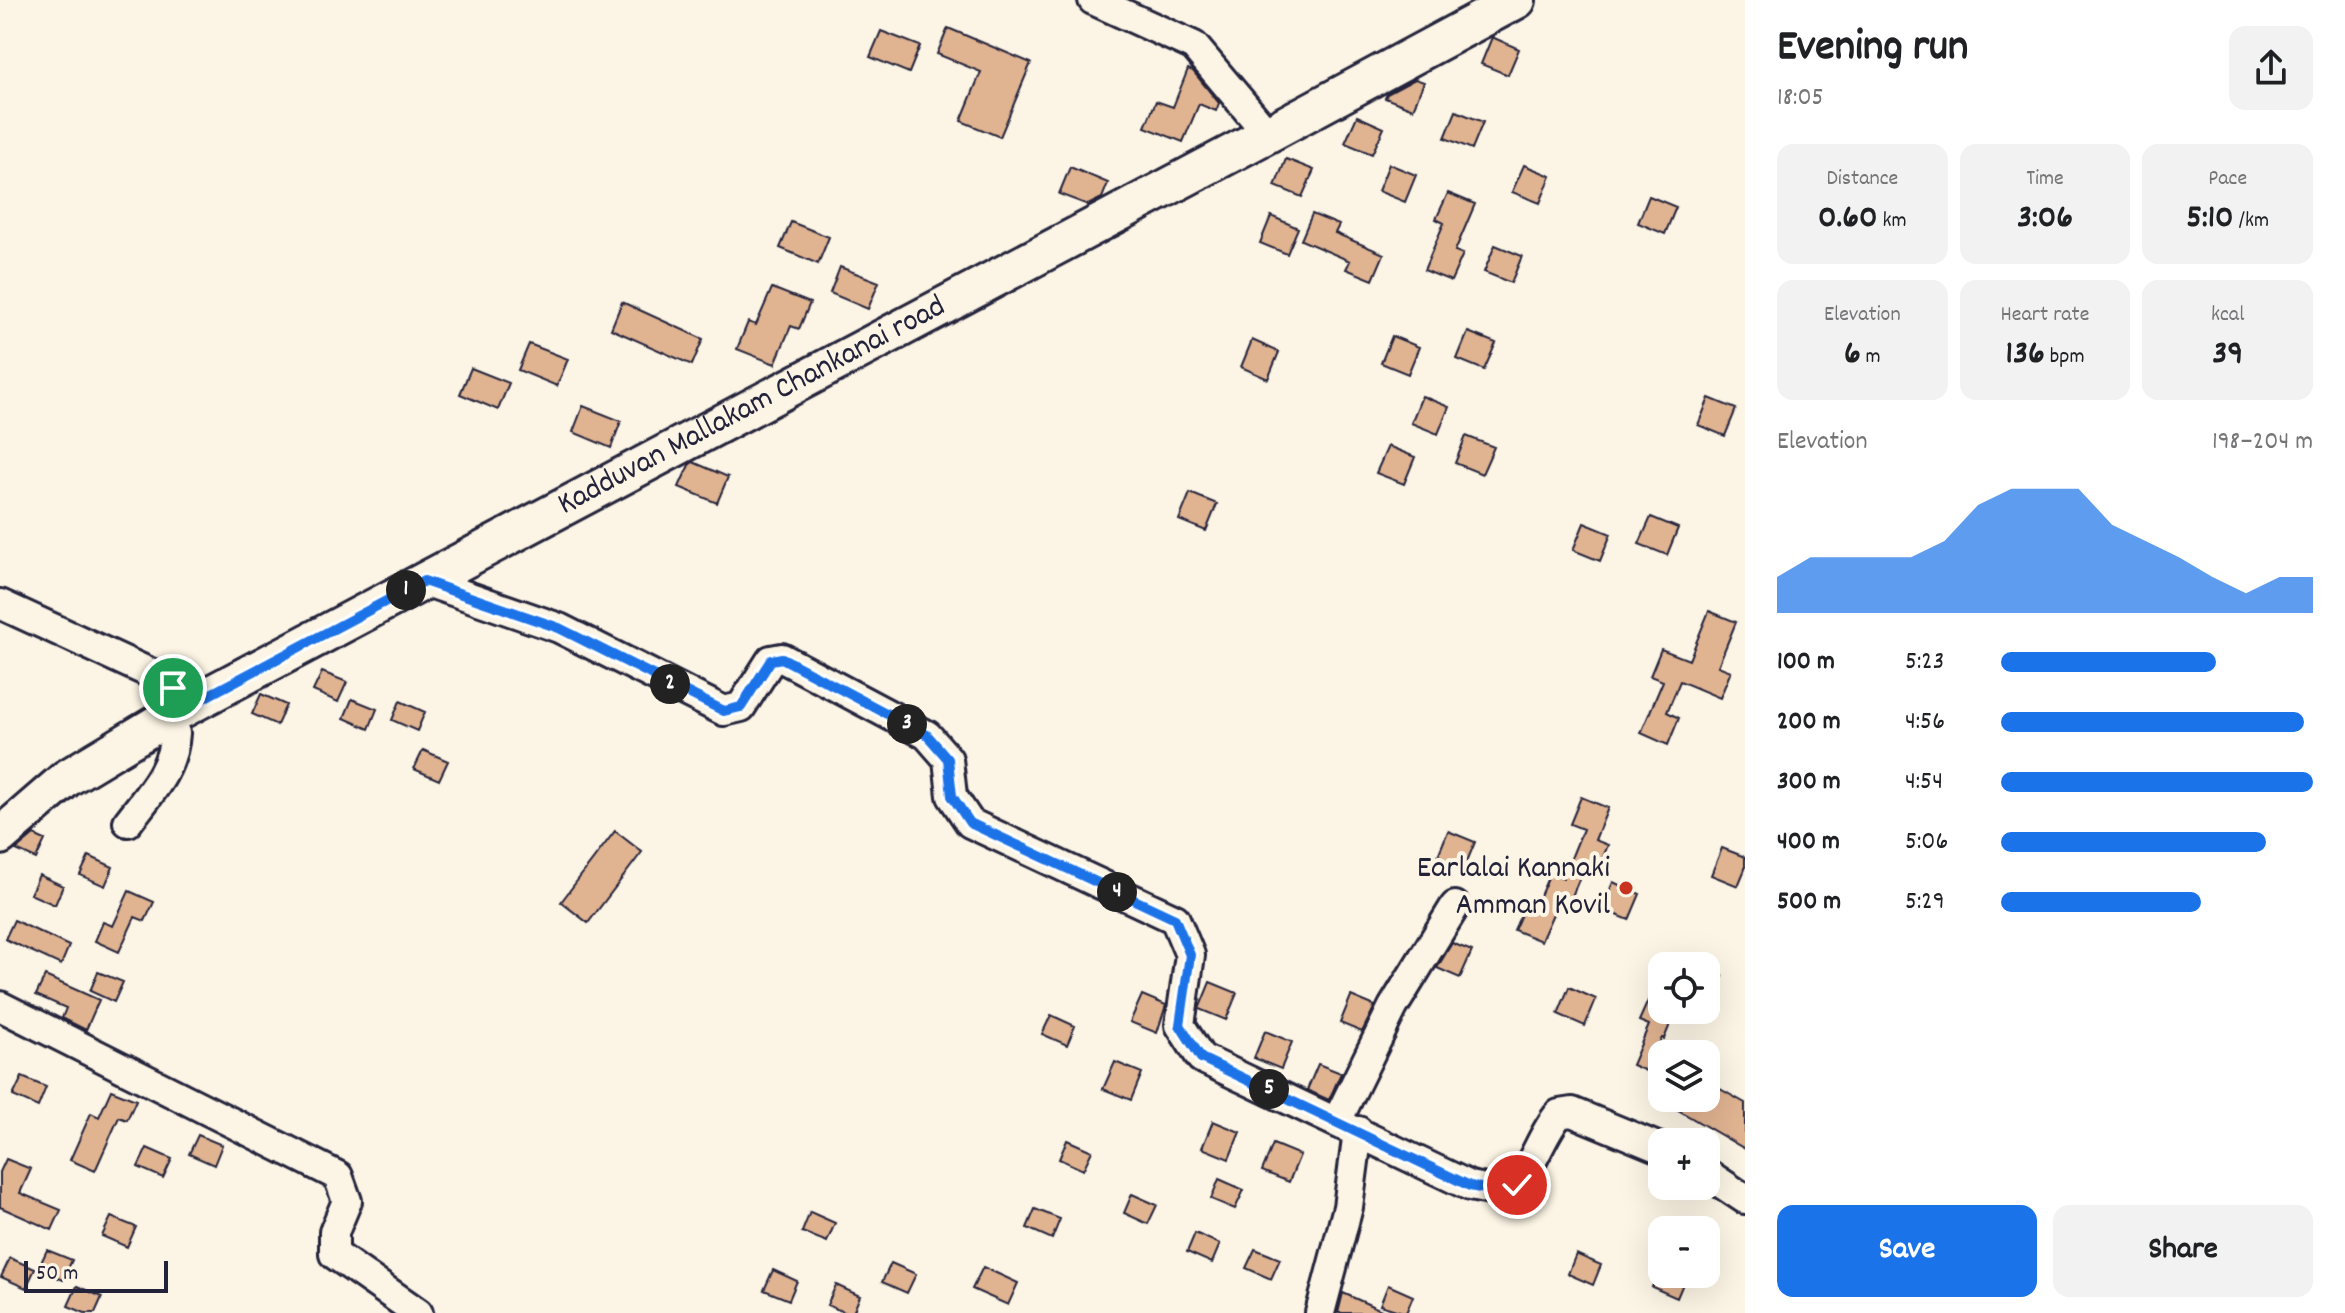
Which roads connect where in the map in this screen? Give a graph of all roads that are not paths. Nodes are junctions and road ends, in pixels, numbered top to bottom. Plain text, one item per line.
1 (1093, 0) edge
2 (1517, 0) edge
3 (1268, 134) junction
4 (424, 581) junction
5 (0, 604) edge
6 (166, 718) junction
7 (128, 822) dead end
8 (0, 836) edge
9 (1455, 906) dead end
10 (0, 1006) edge
11 (1347, 1126) junction
12 (1648, 1143) edge
13 (1720, 1182) edge
14 (1745, 1199) edge
15 (418, 1313) edge
16 (1320, 1313) edge

1 - 3 street
2 - 3 main road, Kadduvan Mallakam Chankanai road
3 - 4 main road, Kadduvan Mallakam Chankanai road
4 - 6 main road, Kadduvan Mallakam Chankanai road
4 - 11 street
5 - 6 street
6 - 7 street
6 - 8 main road, Kadduvan Mallakam Chankanai road
9 - 11 street
10 - 15 street
11 - 12 street
11 - 16 street
13 - 14 street

